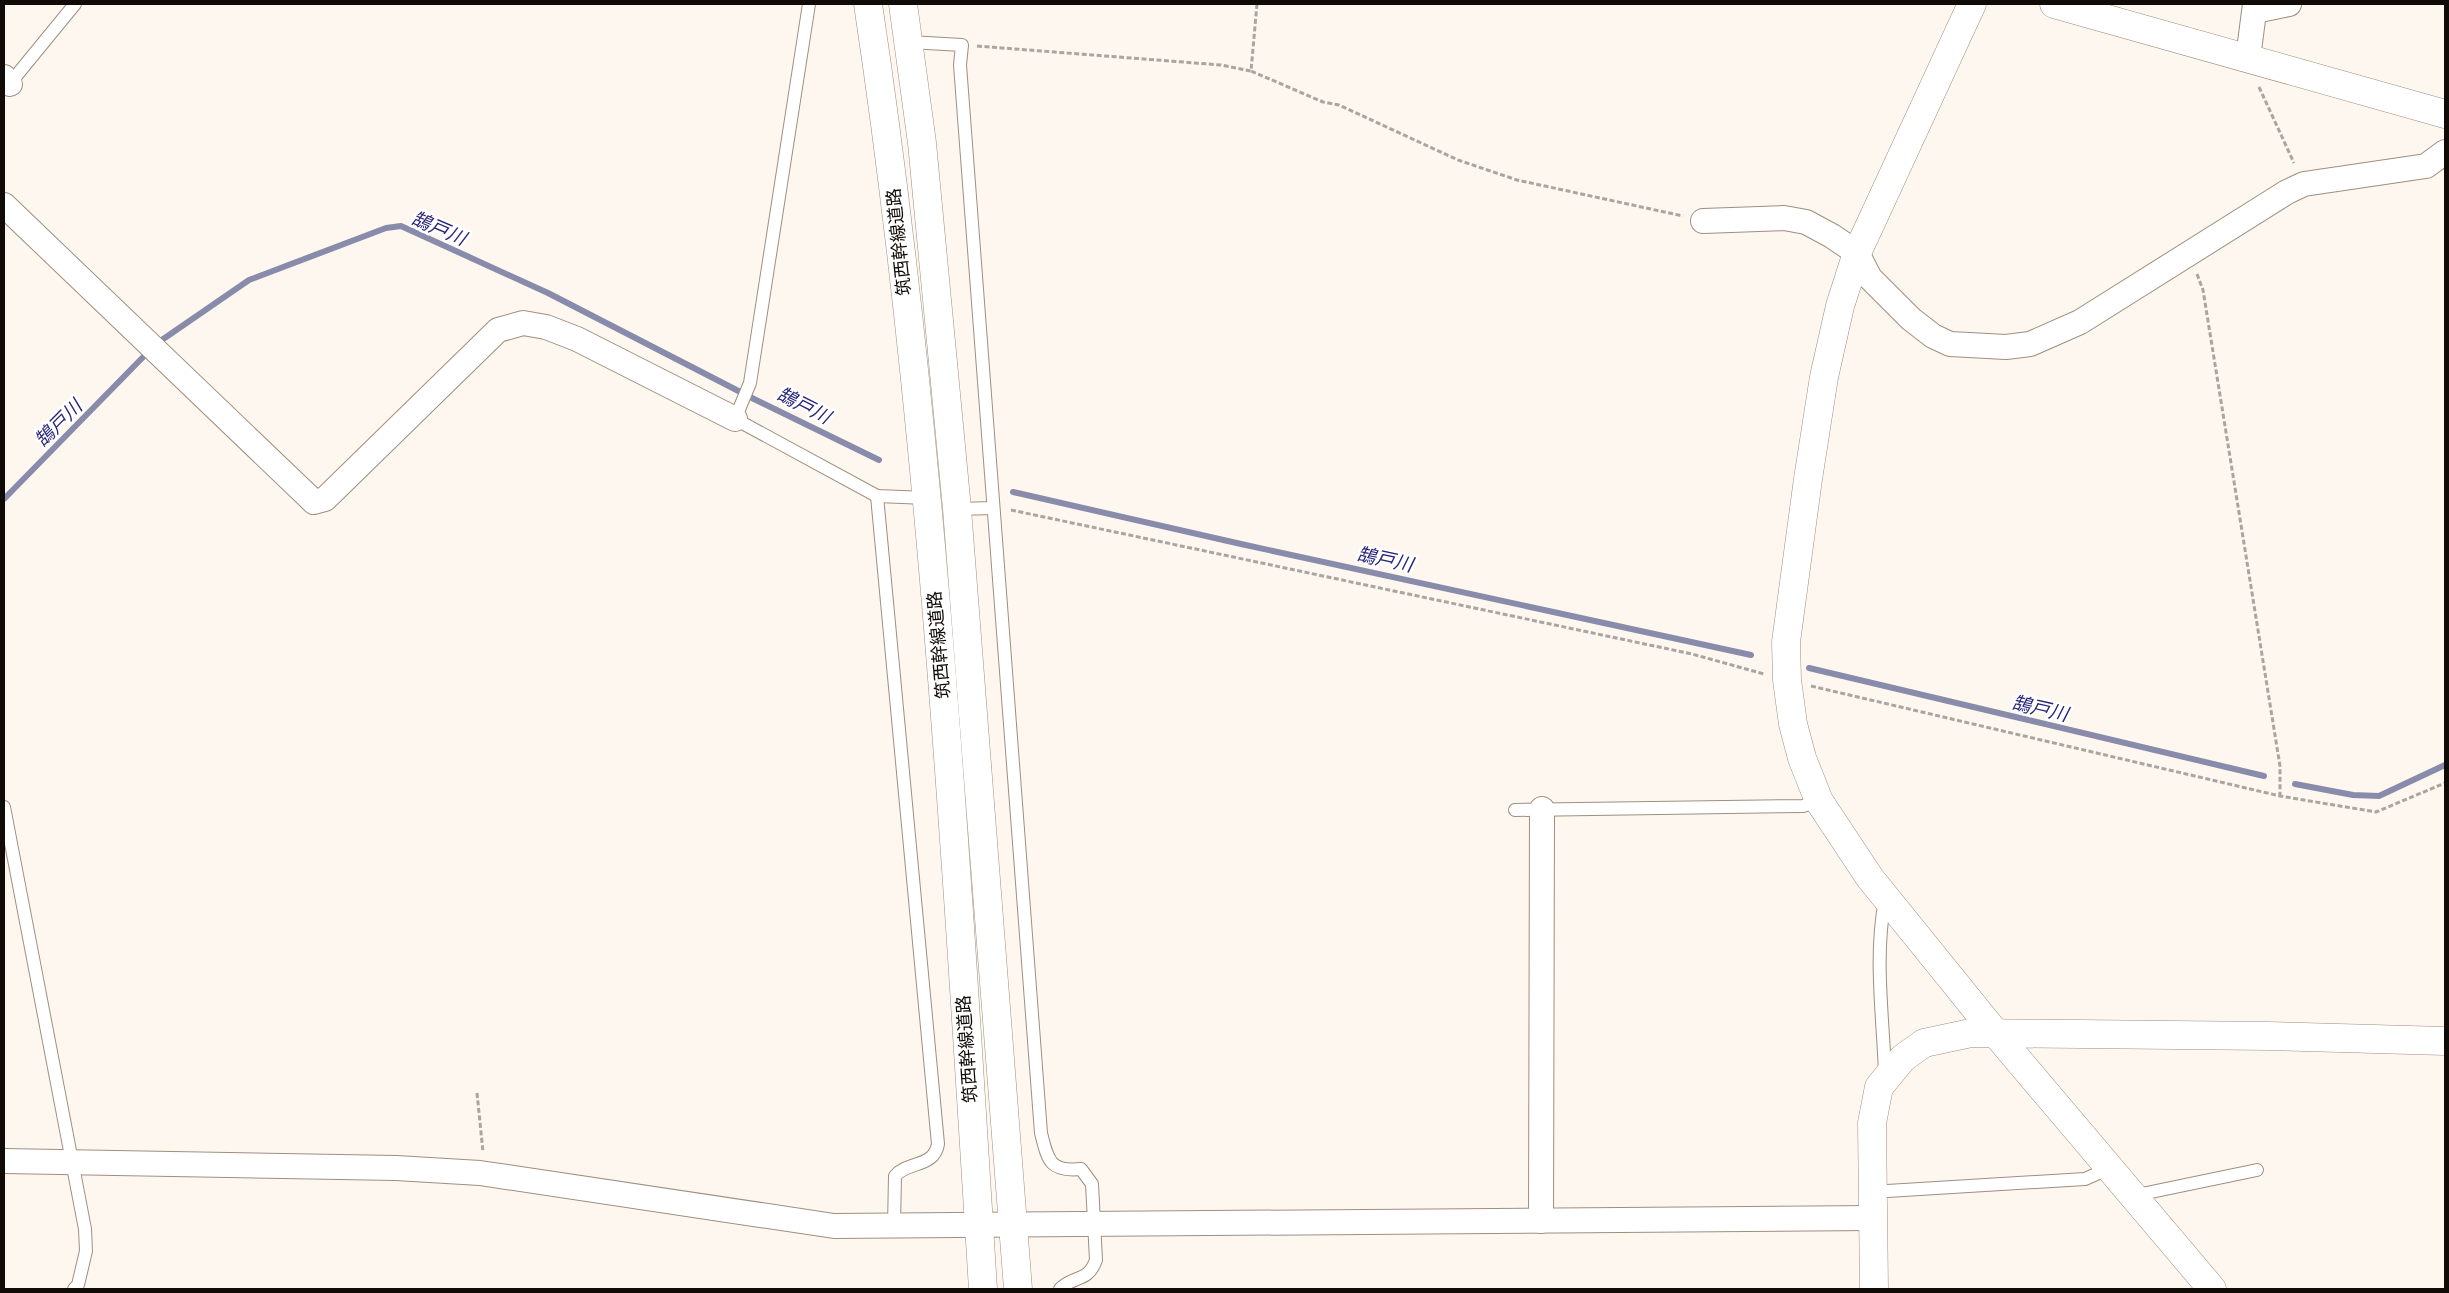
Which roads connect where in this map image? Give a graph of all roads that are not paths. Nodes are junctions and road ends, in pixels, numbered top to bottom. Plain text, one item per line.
1 (76, 4) edge
2 (810, 4) edge
3 (868, 4) edge
4 (903, 4) edge
5 (1972, 4) edge
6 (2054, 4) edge
7 (2289, 4) edge
8 (2255, 7) edge
9 (909, 42) junction
10 (2256, 60) junction
11 (6, 84) edge
12 (2445, 114) edge
13 (2445, 152) edge
14 (4, 205) edge
15 (1703, 221) road end
16 (1857, 253) junction
17 (735, 419) junction
18 (877, 496) junction
19 (927, 498) junction
20 (993, 508) junction
21 (957, 509) junction
22 (1819, 801) junction
23 (4, 807) edge
24 (1542, 808) junction
25 (1514, 810) dead end
26 (1886, 897) junction
27 (1997, 1035) junction
28 (2445, 1041) edge
29 (1885, 1080) junction
30 (4, 1161) edge
31 (73, 1162) junction
32 (2110, 1168) junction
33 (2257, 1170) dead end
34 (2132, 1196) junction
35 (1872, 1205) junction
36 (1541, 1221) junction
37 (1095, 1224) junction
38 (894, 1226) junction
39 (979, 1226) junction
40 (1014, 1226) junction
41 (2206, 1288) edge
42 (74, 1289) edge
43 (983, 1289) edge
44 (1018, 1289) edge
45 (1060, 1289) edge
46 (1874, 1289) edge

1 - 11 lane
2 - 17 lane
3 - 19 street, 筑西幹線道路
4 - 9 street, 筑西幹線道路
5 - 16 street
6 - 10 street
7 - 8 street
8 - 10 street
9 - 20 lane
9 - 21 street, 筑西幹線道路
10 - 12 street
13 - 16 street
14 - 17 street
15 - 16 street
16 - 22 street
17 - 18 lane
18 - 19 lane
18 - 38 lane
19 - 39 street, 筑西幹線道路
20 - 21 lane
20 - 37 lane
21 - 40 street, 筑西幹線道路
22 - 24 lane
22 - 26 street
23 - 31 lane
24 - 25 lane
24 - 36 street
26 - 27 street
26 - 29 lane
27 - 28 street
27 - 29 street
27 - 32 street
29 - 35 street
30 - 31 street
31 - 38 street
31 - 42 lane
32 - 34 street
32 - 35 lane
33 - 34 lane
34 - 41 street
35 - 36 street
35 - 46 street
36 - 37 street
37 - 40 street
37 - 45 lane
38 - 39 street
39 - 40 street
39 - 43 street, 筑西幹線道路
40 - 44 street, 筑西幹線道路

